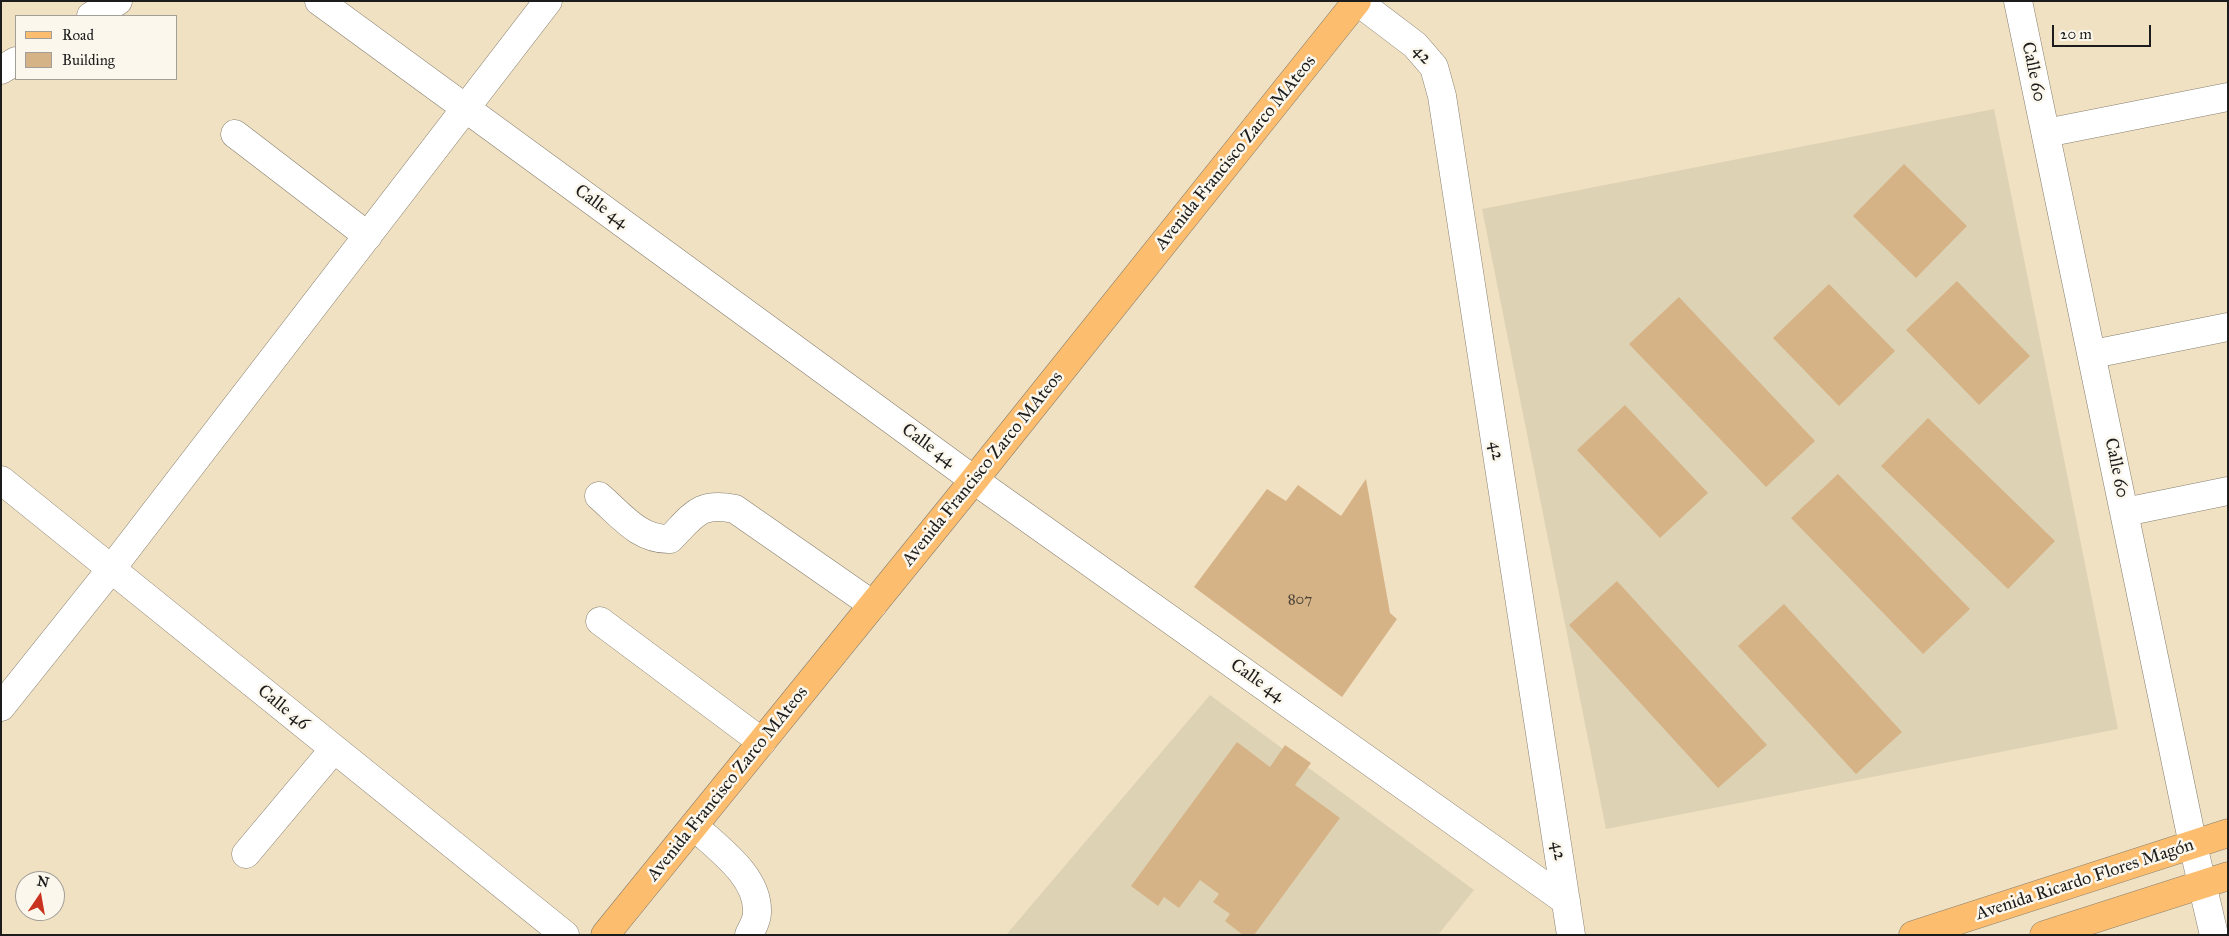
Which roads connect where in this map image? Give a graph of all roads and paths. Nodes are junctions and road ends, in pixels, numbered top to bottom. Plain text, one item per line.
1 (118, 1) edge
2 (319, 1) edge
3 (548, 1) edge
4 (1357, 1) edge
5 (2018, 1) edge
6 (93, 15) edge
7 (15, 62) edge
8 (1, 70) edge
9 (2228, 97) edge
10 (466, 108) junction
11 (2046, 133) junction
12 (235, 134) dead end
13 (368, 236) junction
14 (2228, 327) edge
15 (2093, 354) junction
16 (1, 480) edge
17 (974, 480) junction
18 (2228, 491) edge
19 (600, 496) dead end
20 (2125, 512) junction
21 (112, 568) junction
22 (873, 605) junction
23 (600, 621) dead end
24 (1, 707) edge
25 (762, 742) junction
26 (334, 749) junction
27 (694, 826) junction
28 (2228, 833) edge
29 (2193, 845) junction
30 (246, 854) dead end
31 (2216, 880) edge
32 (1566, 901) junction
33 (565, 935) edge
34 (605, 935) edge
35 (749, 935) edge
36 (1571, 935) edge
37 (1913, 935) edge
38 (2044, 935) edge
39 (2214, 935) edge

1 - 6 street
2 - 10 street, Calle 44
3 - 10 street
4 - 17 main road, Avenida Francisco Zarco MAteos
4 - 32 street, 42
5 - 11 street, Calle 60
7 - 8 street
9 - 11 street
10 - 13 street
10 - 17 street, Calle 44
11 - 15 street, Calle 60
12 - 13 street
13 - 21 street
14 - 15 street
15 - 20 street, Calle 60
16 - 21 street, Calle 46
17 - 22 main road, Avenida Francisco Zarco MAteos
17 - 32 street, Calle 44
18 - 20 street
19 - 22 street
20 - 29 street, Calle 60
21 - 24 street
21 - 26 street, Calle 46
22 - 25 main road, Avenida Francisco Zarco MAteos
23 - 25 street
25 - 27 main road, Avenida Francisco Zarco MAteos
26 - 30 street
26 - 33 street, Calle 46
27 - 34 main road, Avenida Francisco Zarco MAteos
27 - 35 street
28 - 29 main road, Avenida Ricardo Flores Magón
29 - 31 street, Calle 60
29 - 37 main road, Avenida Ricardo Flores Magón
31 - 38 main road
31 - 39 street, Calle 60
32 - 36 street, 42

